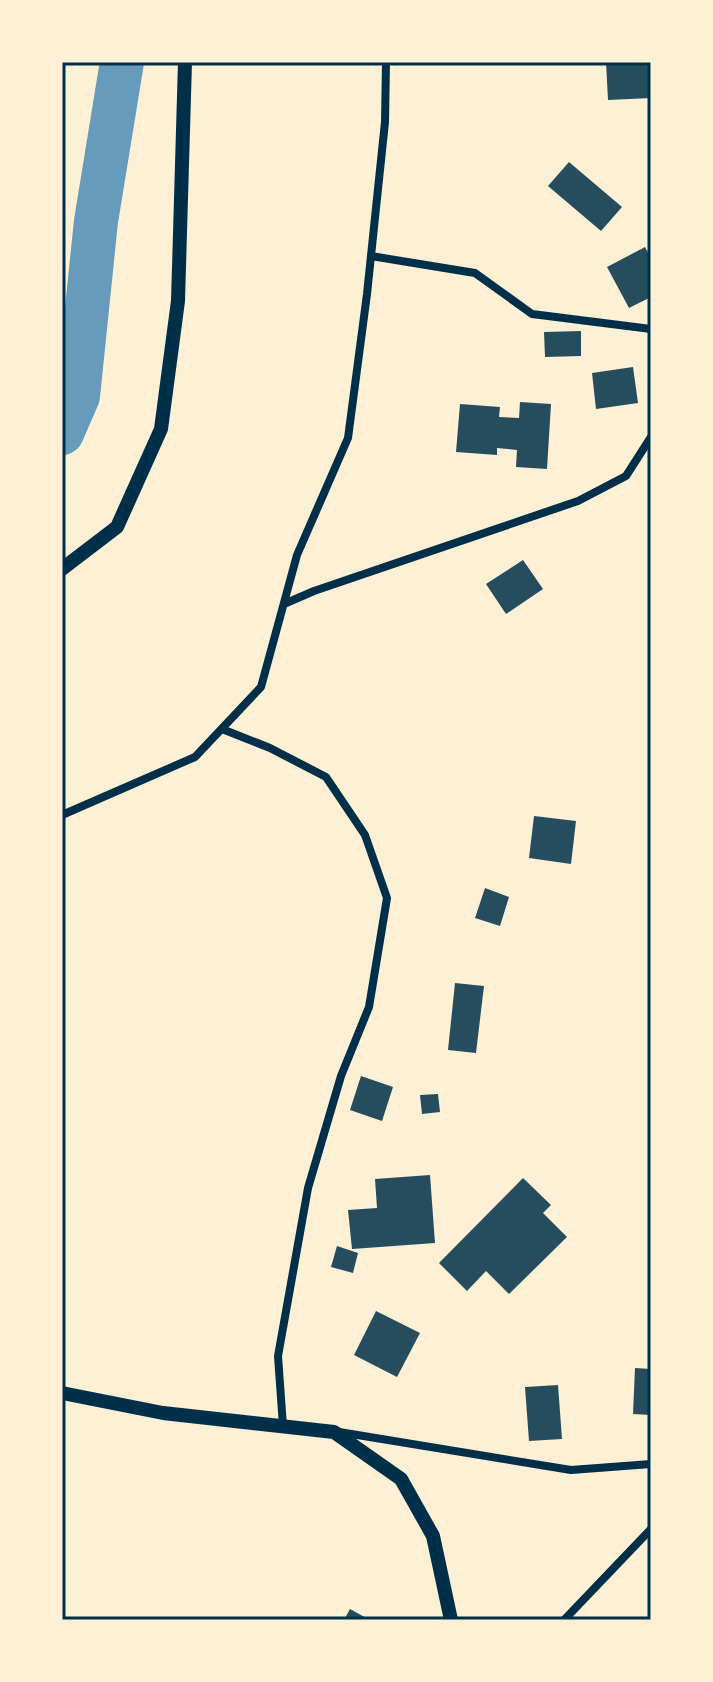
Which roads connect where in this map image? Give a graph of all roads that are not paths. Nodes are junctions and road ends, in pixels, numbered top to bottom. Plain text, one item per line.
1 (185, 62) edge
2 (386, 62) edge
3 (371, 256) junction
4 (651, 329) edge
5 (651, 437) edge
6 (62, 569) edge
7 (284, 604) junction
8 (222, 729) junction
9 (62, 815) edge
10 (62, 1393) edge
11 (283, 1426) junction
12 (334, 1432) junction
13 (651, 1464) edge
14 (651, 1529) edge
15 (451, 1620) edge
16 (564, 1620) edge

1 - 6 street
2 - 3 street
3 - 4 street
3 - 7 street
5 - 7 street
7 - 8 street
8 - 9 street
8 - 11 street
10 - 11 street
11 - 12 street
12 - 13 street
12 - 15 street
14 - 16 street

